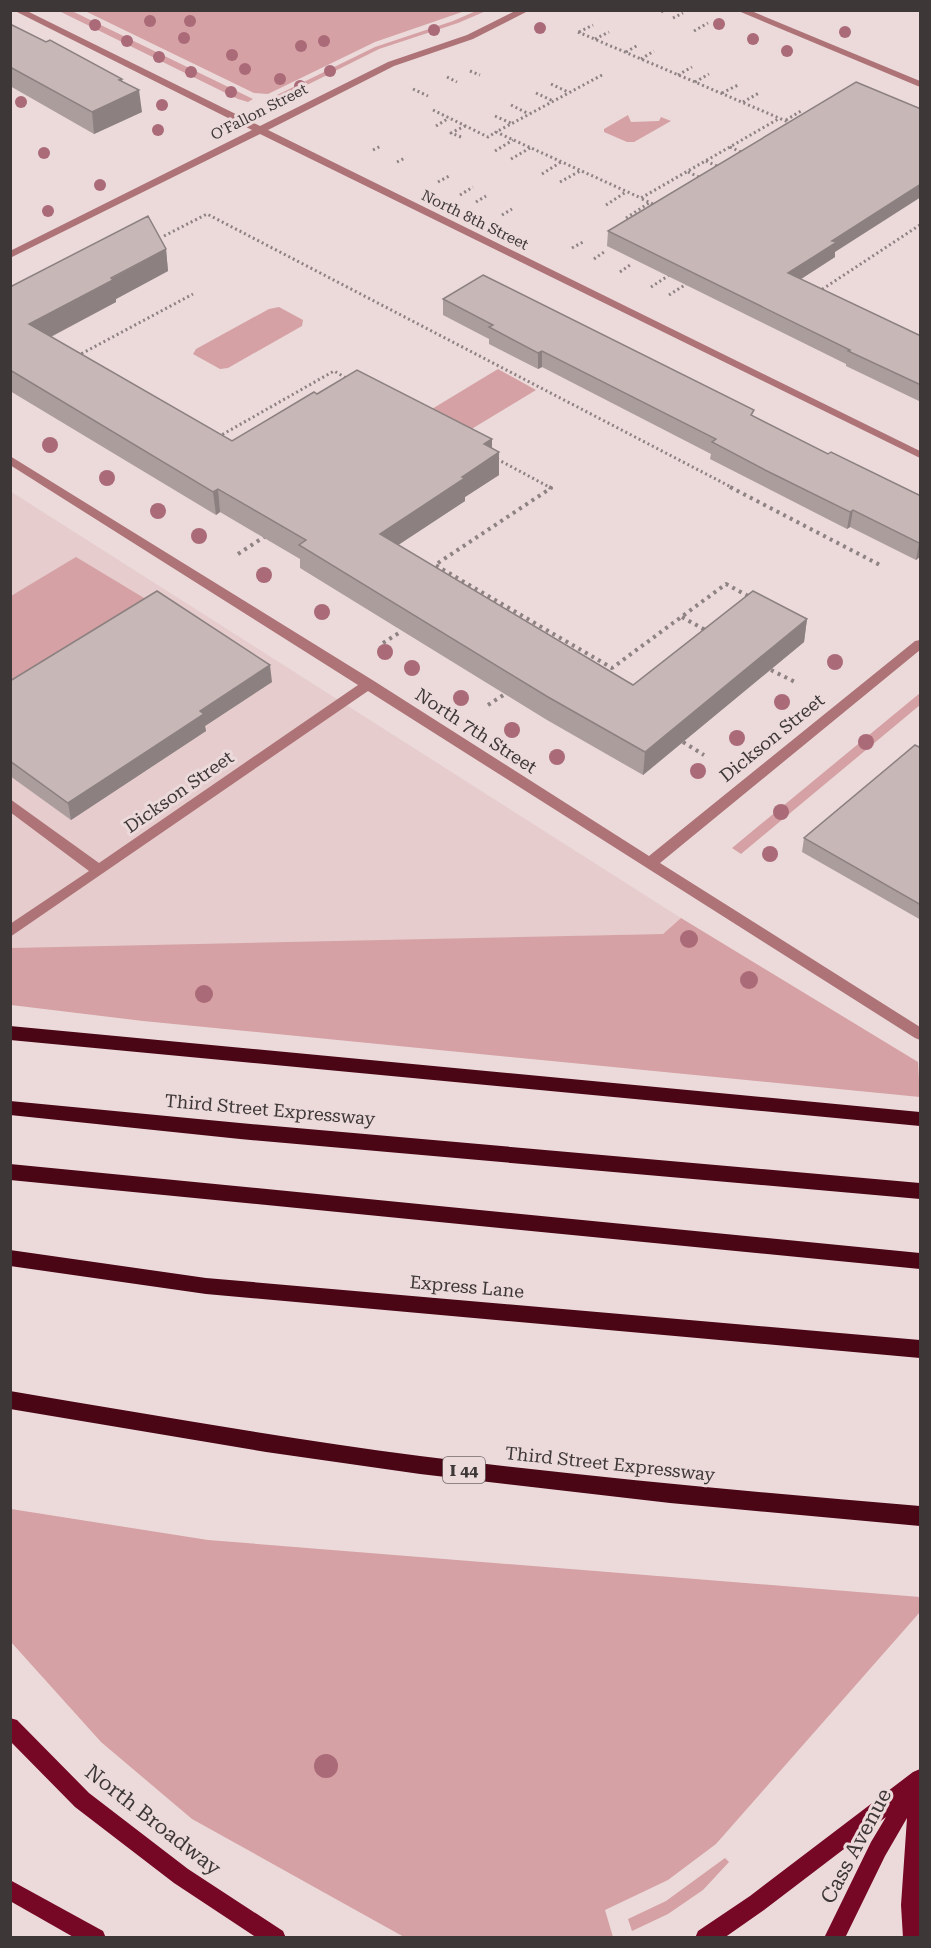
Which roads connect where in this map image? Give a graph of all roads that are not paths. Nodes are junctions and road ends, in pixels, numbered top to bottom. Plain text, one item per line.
1 (17, 10) edge
2 (526, 10) edge
3 (740, 10) edge
4 (921, 84) edge
5 (257, 130) junction
6 (10, 255) edge
7 (921, 455) edge
8 (10, 459) edge
9 (921, 644) edge
10 (369, 684) junction
11 (10, 804) edge
12 (650, 863) junction
13 (99, 871) junction
14 (10, 932) edge
15 (10, 1033) edge
16 (921, 1034) edge
17 (10, 1108) edge
18 (921, 1119) edge
19 (10, 1172) edge
20 (921, 1191) edge
21 (10, 1258) edge
22 (921, 1261) edge
23 (921, 1349) edge
24 (10, 1400) edge
25 (921, 1516) edge
26 (10, 1727) edge
27 (920, 1779) edge
28 (10, 1890) edge
29 (96, 1938) edge
30 (276, 1938) edge
31 (705, 1938) edge
32 (834, 1938) edge
33 (913, 1938) edge

1 - 5 street, North 8th Street
2 - 5 street, O'Fallon Street
3 - 4 street
5 - 6 street, O'Fallon Street
5 - 7 street, North 8th Street
8 - 10 street, North 7th Street
9 - 12 street, Dickson Street
10 - 12 street, North 7th Street
10 - 13 street, Dickson Street
11 - 13 street
12 - 16 street, North 7th Street
13 - 14 street, Dickson Street
15 - 18 highway
17 - 20 highway, Third Street Expressway
19 - 22 highway
21 - 23 highway, Express Lane
24 - 25 highway, Third Street Expressway / I 44
26 - 30 main road, North Broadway
27 - 31 main road
27 - 32 main road, Cass Avenue
27 - 33 main road
28 - 29 main road

